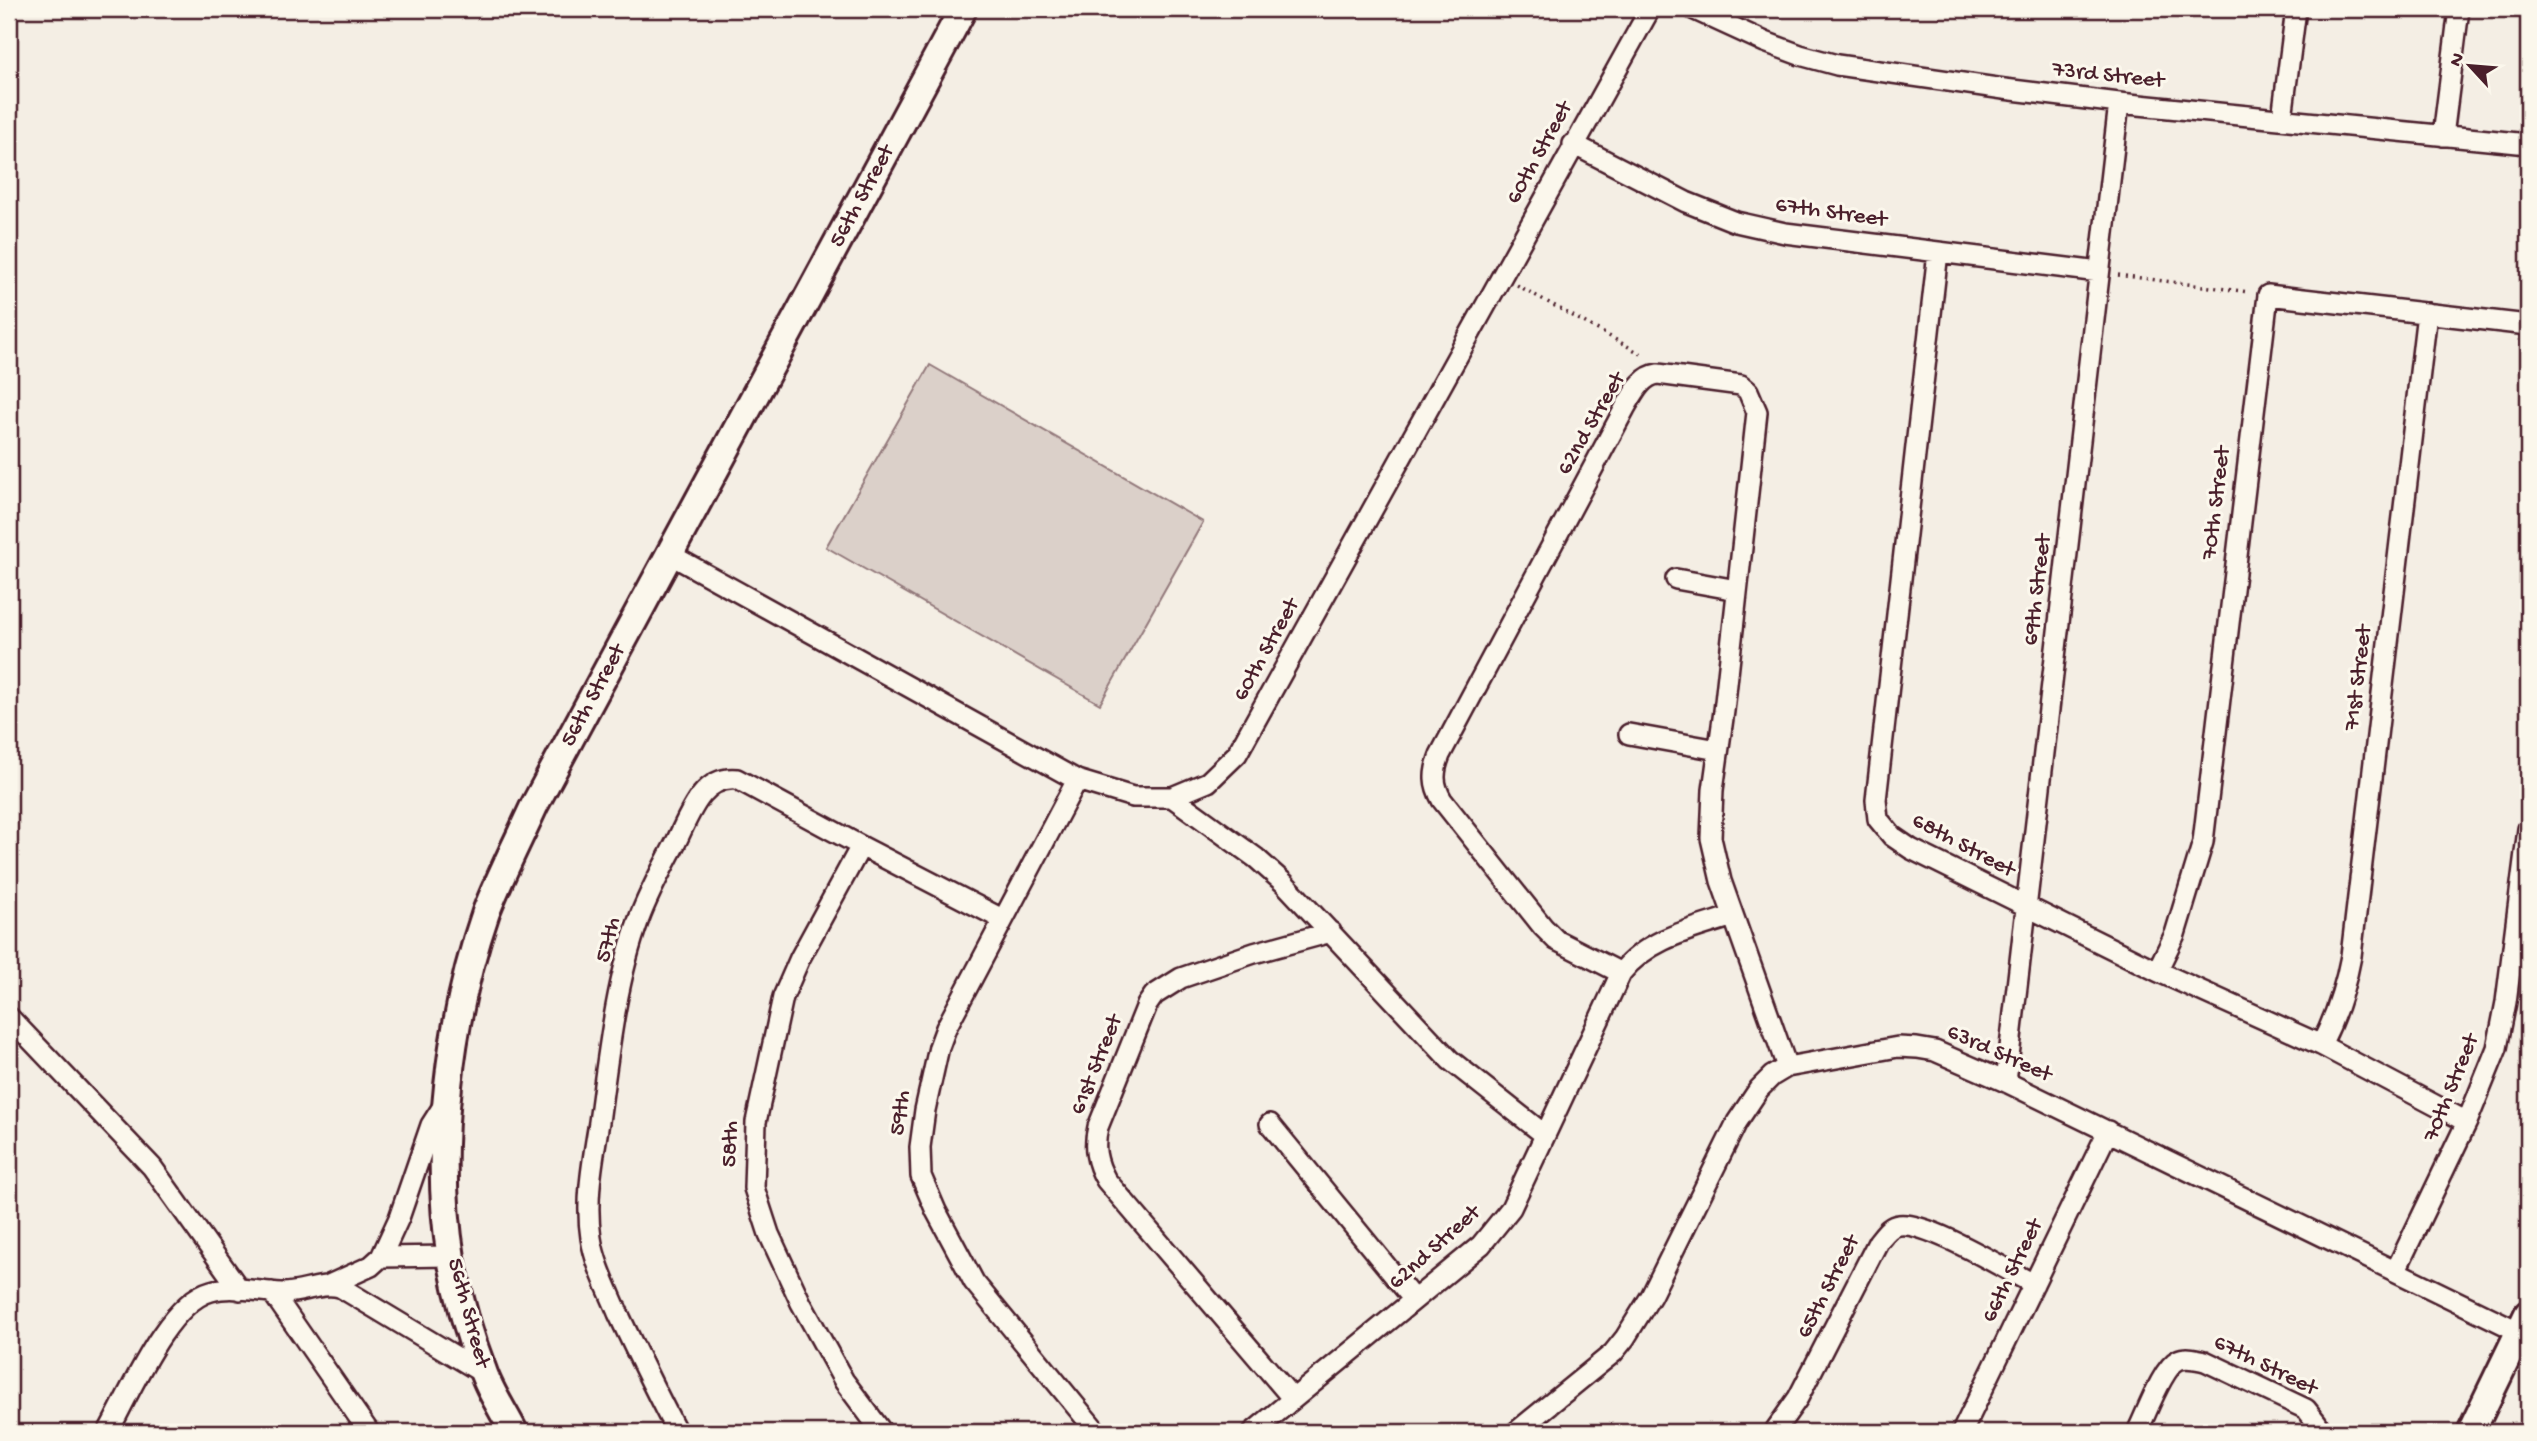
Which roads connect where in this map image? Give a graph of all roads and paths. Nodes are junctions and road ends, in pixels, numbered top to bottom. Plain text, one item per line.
1 (963, 9) edge
2 (1650, 9) edge
3 (1693, 9) edge
4 (2296, 9) edge
5 (2459, 9) edge
6 (2119, 103) junction
7 (2282, 118) junction
8 (2443, 136) junction
9 (1573, 144) junction
10 (2528, 144) edge
11 (1938, 252) junction
12 (2099, 272) junction
13 (1500, 276) junction
14 (2268, 295) junction
15 (2427, 313) junction
16 (2528, 325) edge
17 (1652, 374) junction
18 (671, 555) junction
19 (1676, 579) dead end
20 (1737, 590) junction
21 (1629, 734) dead end
22 (1718, 750) junction
23 (1077, 780) junction
24 (1172, 797) junction
25 (2528, 829) edge
26 (861, 846) junction
27 (2026, 907) junction
28 (1733, 916) junction
29 (1002, 919) junction
30 (1331, 932) junction
31 (2157, 971) junction
32 (1621, 973) junction
33 (9, 1017) edge
34 (2321, 1045) junction
35 (1787, 1067) junction
36 (2006, 1082) junction
37 (448, 1100) junction
38 (2467, 1122) junction
39 (1270, 1125) dead end
40 (2108, 1131) junction
41 (1545, 1135) junction
42 (451, 1256) junction
43 (381, 1257) junction
44 (2396, 1270) junction
45 (2034, 1284) junction
46 (329, 1285) junction
47 (240, 1290) junction
48 (272, 1292) junction
49 (1415, 1300) junction
50 (2524, 1323) edge
51 (483, 1373) junction
52 (1293, 1399) junction
53 (108, 1432) edge
54 (369, 1432) edge
55 (514, 1432) edge
56 (677, 1432) edge
57 (882, 1432) edge
58 (1097, 1432) edge
59 (1253, 1432) edge
60 (1516, 1432) edge
61 (1774, 1432) edge
62 (1962, 1432) edge
63 (2137, 1432) edge
64 (2319, 1432) edge
65 (2471, 1432) edge

1 - 18 street, 56th Street
2 - 9 street, 60th Street
3 - 6 street, 73rd Street
4 - 7 street
5 - 8 street
6 - 7 street, 73rd Street
6 - 12 street, 69th Street
7 - 8 street, 73rd Street
8 - 10 street, 73rd Street
9 - 11 street, 67th Street
9 - 13 street, 60th Street
11 - 12 street, 67th Street
11 - 27 street, 68th Street
12 - 14 path
12 - 27 street, 69th Street
13 - 17 path
13 - 24 street, 60th Street
14 - 15 street
14 - 31 street, 70th Street
15 - 16 street
15 - 34 street, 71st Street
17 - 20 street, 62nd Street
17 - 32 street, 62nd Street
18 - 23 street, 60th Street
18 - 37 street, 56th Street
19 - 20 street
20 - 22 street, 62nd Street
21 - 22 street
22 - 28 street, 62nd Street
23 - 24 street, 60th Street
23 - 29 street, 59th
24 - 30 street
25 - 38 street, 70th Street
26 - 29 street, 57th
26 - 56 street, 57th
26 - 57 street, 58th
27 - 31 street, 68th Street
27 - 36 street, 69th Street
28 - 32 street, 62nd Street
28 - 35 street, 62nd Street
29 - 58 street, 59th
30 - 41 street
30 - 52 street, 61st Street
31 - 34 street, 68th Street
32 - 41 street, 62nd Street
33 - 47 street
34 - 38 street, 68th Street
35 - 36 street, 63rd Street
35 - 60 street, 63rd Street
36 - 40 street, 63rd Street
37 - 42 street, 56th Street
37 - 43 street
38 - 44 street, 70th Street
39 - 49 street
40 - 44 street, 63rd Street
40 - 45 street, 66th Street
41 - 49 street, 62nd Street
42 - 43 street
42 - 51 street, 56th Street
43 - 46 street
44 - 50 street, 63rd Street
45 - 61 street, 65th Street
45 - 62 street, 66th Street
46 - 48 street
46 - 51 street
47 - 48 street
47 - 53 street
48 - 54 street
49 - 52 street, 62nd Street
50 - 65 street
51 - 55 street, 56th Street
52 - 59 street, 62nd Street
63 - 64 street, 67th Street

